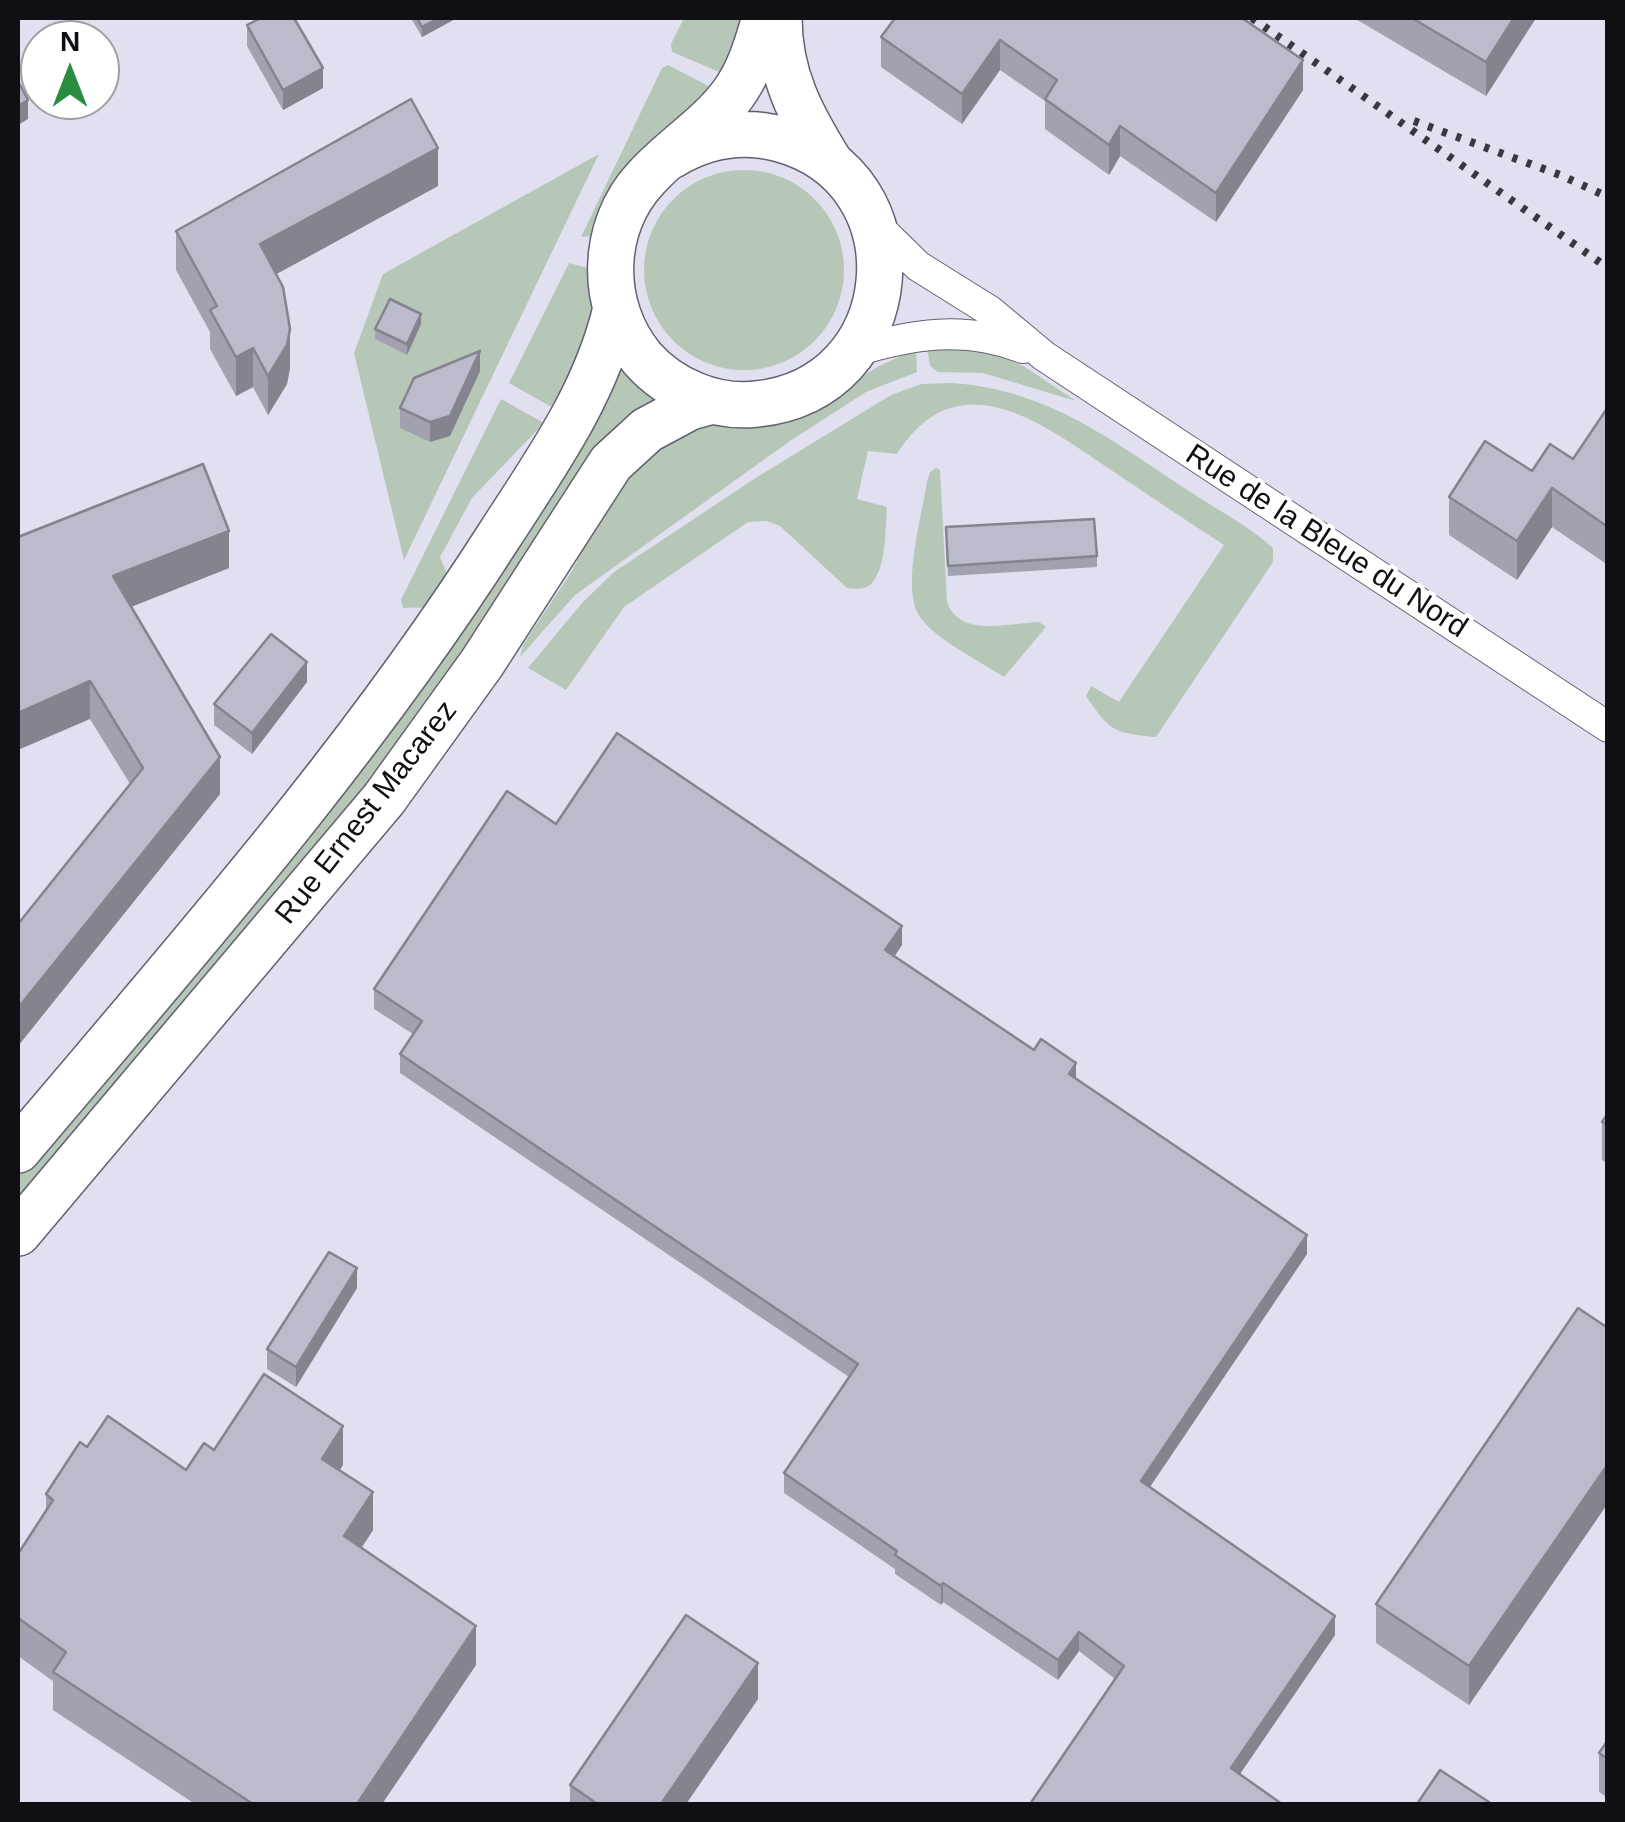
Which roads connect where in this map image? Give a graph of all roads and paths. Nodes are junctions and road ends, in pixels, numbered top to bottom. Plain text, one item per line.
1 (765, 18) edge
2 (780, 18) edge
3 (671, 156) junction
4 (832, 166) junction
5 (871, 220) junction
6 (616, 308) junction
7 (853, 352) junction
8 (1044, 356) junction
9 (712, 401) junction
10 (1608, 727) edge
11 (18, 1150) edge
12 (18, 1233) edge

1 - 3 main road, Rue Ernest Macarez
2 - 4 main road, Rue Ernest Macarez
3 - 4 main road, Rue Ernest Macarez
3 - 6 main road, Rue Ernest Macarez
4 - 5 main road, Rue Ernest Macarez
5 - 7 main road, Rue Ernest Macarez
5 - 8 street, Rue de la Bleue du Nord
6 - 9 main road, Rue Ernest Macarez
6 - 11 main road, Rue Ernest Macarez
7 - 8 street, Rue de la Bleue du Nord
7 - 9 main road, Rue Ernest Macarez
8 - 10 street, Rue de la Bleue du Nord
9 - 12 main road, Rue Ernest Macarez

